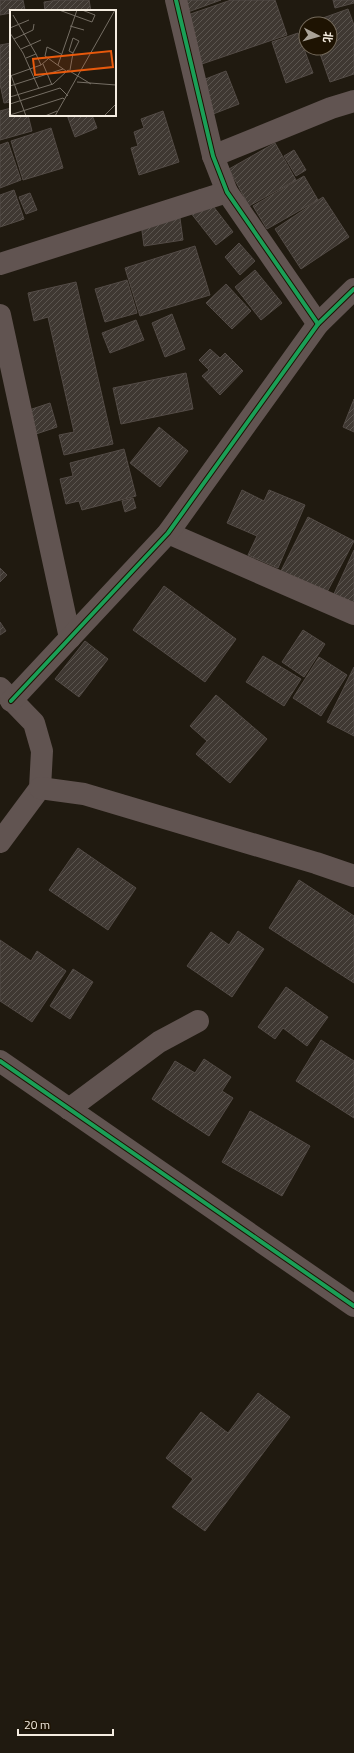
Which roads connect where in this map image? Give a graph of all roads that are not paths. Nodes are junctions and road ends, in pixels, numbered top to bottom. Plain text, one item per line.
1 (176, 0) edge
2 (354, 101) edge
3 (213, 156) junction
4 (227, 192) junction
5 (0, 264) edge
6 (354, 289) edge
7 (0, 315) edge
8 (318, 324) junction
9 (168, 533) junction
10 (354, 614) edge
11 (70, 638) junction
12 (6, 695) edge
13 (40, 788) junction
14 (0, 842) edge
15 (354, 876) edge
16 (198, 1022) dead end
17 (0, 1061) edge
18 (69, 1109) junction
19 (354, 1306) edge

1 - 3 street
2 - 3 street
3 - 4 street
4 - 5 street
4 - 8 street
6 - 8 street
7 - 11 street
8 - 9 street
9 - 10 street
9 - 11 street
11 - 12 street
12 - 13 street
13 - 14 street
13 - 15 street
16 - 18 street
17 - 18 street
18 - 19 street

